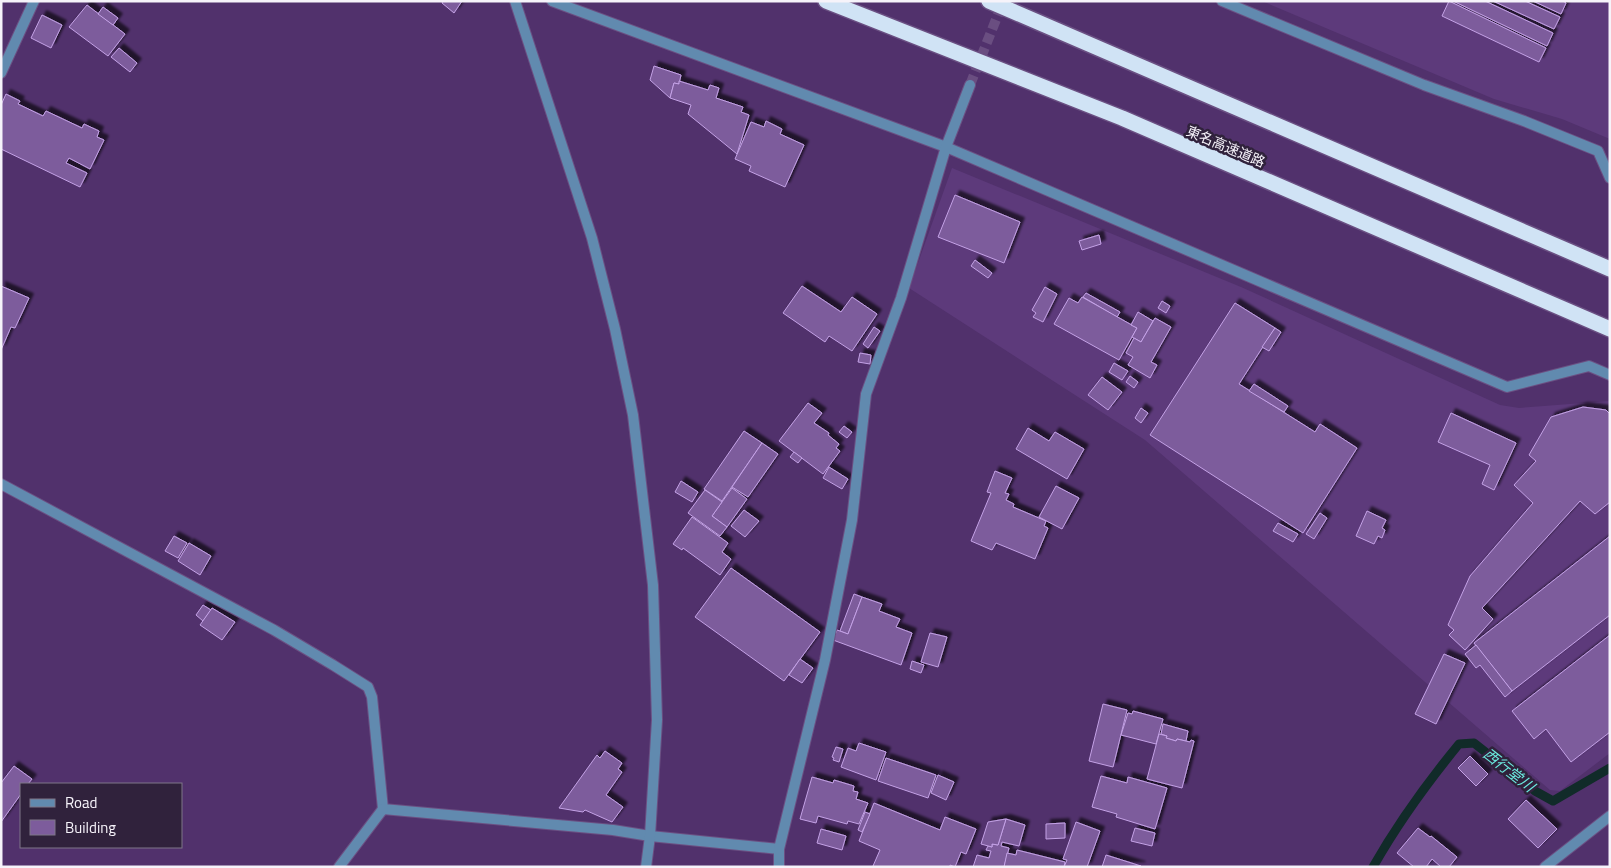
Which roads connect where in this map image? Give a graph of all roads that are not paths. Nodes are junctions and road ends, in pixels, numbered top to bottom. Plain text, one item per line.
1 (34, 1) edge
2 (515, 1) edge
3 (552, 1) edge
4 (826, 1) edge
5 (989, 1) edge
6 (1222, 1) edge
7 (1, 73) edge
8 (970, 85) tunnel mouth
9 (946, 146) junction
10 (1610, 178) edge
11 (1610, 269) edge
12 (1610, 329) edge
13 (1610, 375) edge
14 (1, 484) edge
15 (383, 809) junction
16 (1610, 816) edge
17 (650, 836) junction
18 (780, 849) junction
19 (340, 867) edge
20 (646, 867) edge
21 (779, 867) edge
22 (1545, 867) edge

1 - 7 street
2 - 17 street
3 - 9 street
4 - 12 highway, 東名高速道路
5 - 11 highway
6 - 10 street
8 - 9 street
9 - 13 street
9 - 18 street
14 - 15 street
15 - 17 street
15 - 19 street
16 - 22 street
17 - 18 street
17 - 20 street
18 - 21 street

